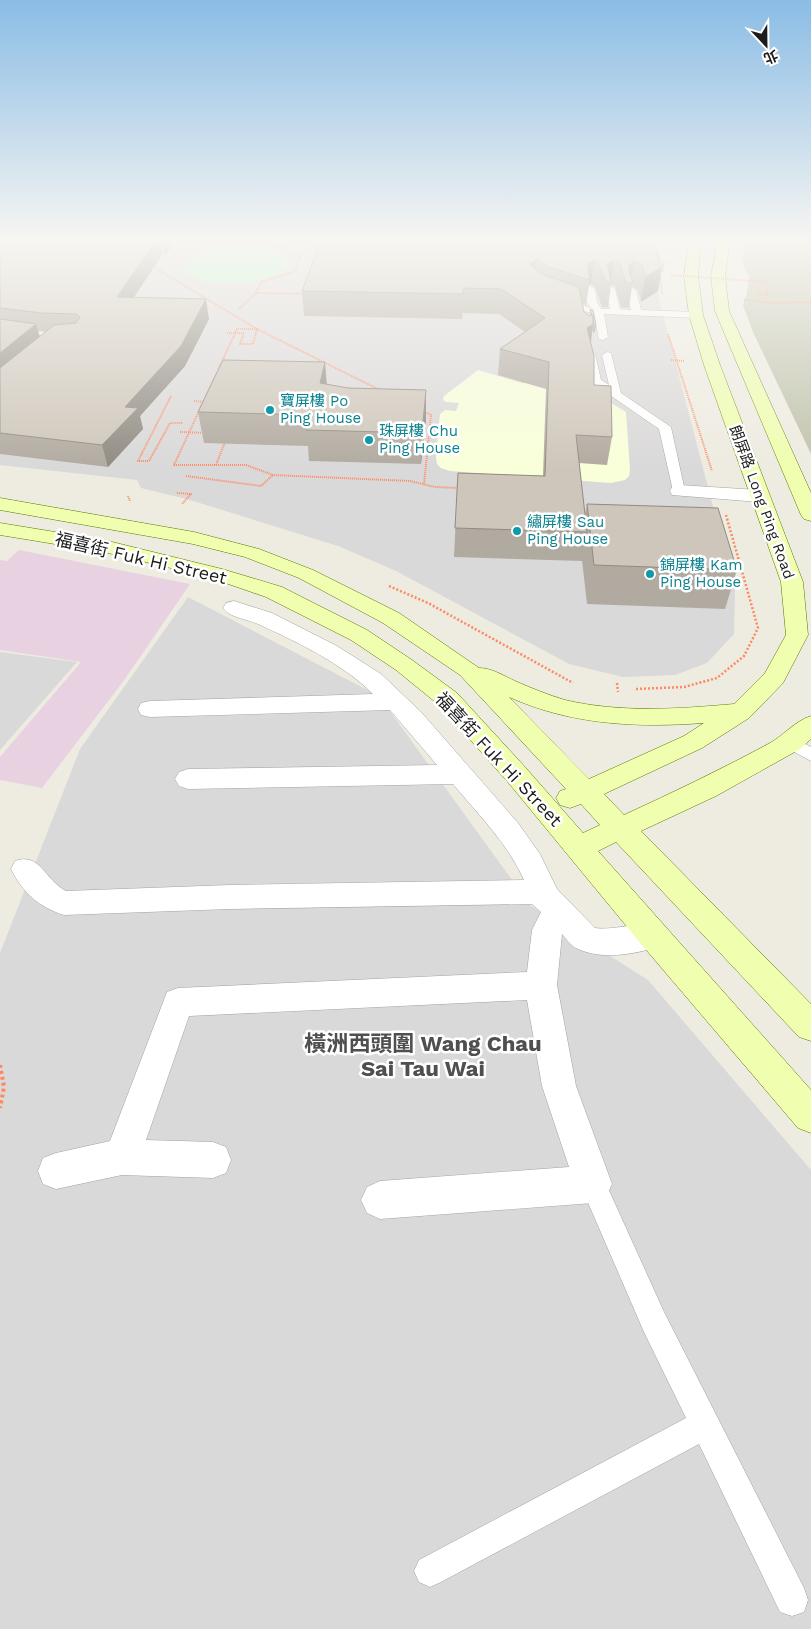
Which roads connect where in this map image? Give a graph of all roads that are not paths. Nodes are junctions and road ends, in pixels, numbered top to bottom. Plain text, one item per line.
1 (600, 317) edge
2 (697, 317) edge
3 (727, 317) edge
4 (604, 337) dead end
5 (590, 354) edge
6 (607, 354) dead end
7 (616, 393) junction
8 (679, 491) joint
9 (759, 496) junction
10 (0, 504) edge
11 (811, 515) edge
12 (0, 530) edge
13 (234, 608) dead end
14 (468, 670) junction
15 (396, 702) junction
16 (150, 709) dead end
17 (740, 712) junction
18 (811, 725) edge
19 (801, 749) edge
20 (459, 774) junction
21 (188, 780) dead end
22 (584, 791) junction
23 (545, 808) junction
24 (620, 829) junction
25 (579, 847) junction
26 (25, 870) dead end
27 (552, 903) junction
28 (653, 936) junction
29 (541, 985) junction
30 (811, 1026) edge
31 (811, 1116) edge
32 (122, 1157) junction
33 (213, 1160) dead end
34 (56, 1171) dead end
35 (593, 1184) junction
36 (380, 1200) dead end
37 (705, 1424) junction
38 (430, 1571) dead end
39 (792, 1600) dead end

1 - 4 lane
2 - 9 main road, 朗屏路 Long Ping Road
3 - 11 main road, 朗屏路 Long Ping Road
5 - 7 lane
6 - 7 lane
7 - 8 lane
8 - 9 street
9 - 17 main road, 朗屏路 Long Ping Road
10 - 14 main road, 福喜街 Fuk Hi Street
12 - 23 main road, 福喜街 Fuk Hi Street
13 - 15 street
14 - 17 main road
14 - 22 main road, 福喜街 Fuk Hi Street
15 - 16 street
15 - 20 street
17 - 22 main road, 朗屏路 Long Ping Road
18 - 19 main road
19 - 24 main road
20 - 21 street
20 - 27 street
22 - 23 main road, 朗屏路 Long Ping Road
22 - 24 main road, 福喜街 Fuk Hi Street
23 - 25 main road, 福喜街 Fuk Hi Street
24 - 25 main road
24 - 30 main road, 福喜街 Fuk Hi Street
25 - 28 main road, 福喜街 Fuk Hi Street
26 - 27 street
27 - 28 street
27 - 29 street
28 - 31 main road, 福喜街 Fuk Hi Street
29 - 32 street
29 - 35 street
32 - 33 street
32 - 34 street
35 - 36 street
35 - 37 lane
37 - 38 lane
37 - 39 lane

